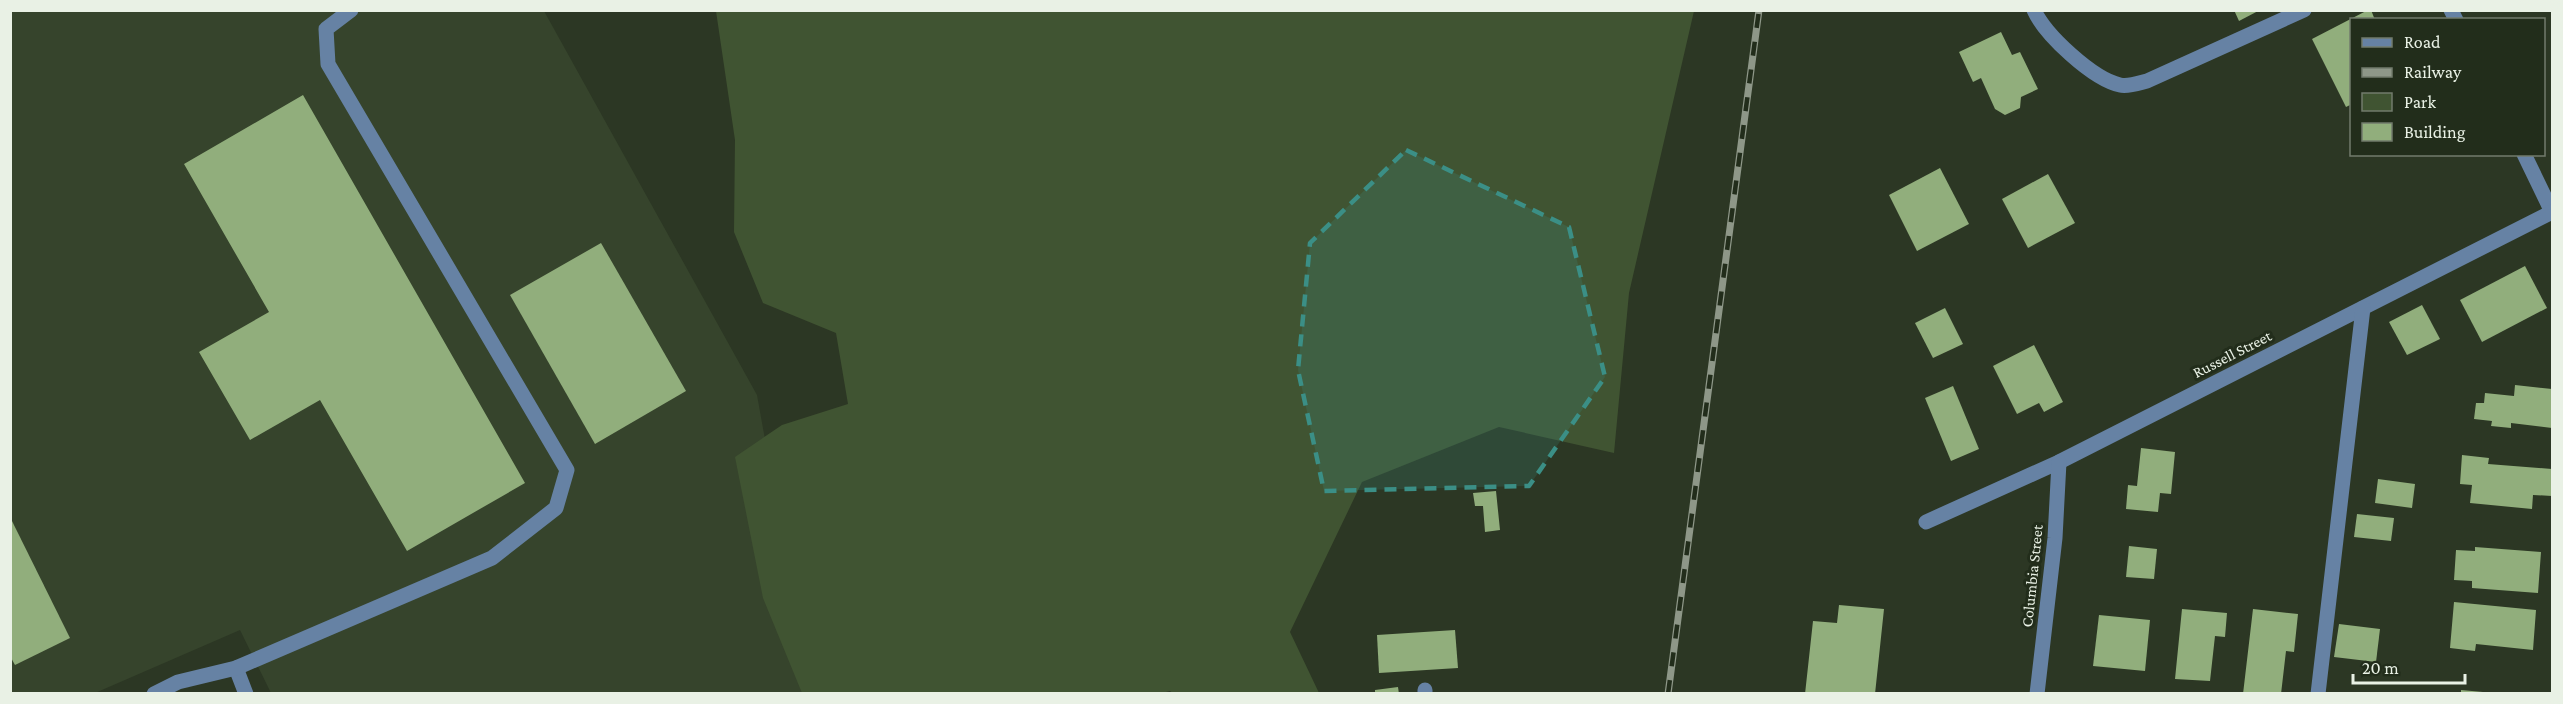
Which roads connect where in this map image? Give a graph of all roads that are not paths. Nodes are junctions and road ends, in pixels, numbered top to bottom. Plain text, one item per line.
1 (351, 10) edge
2 (2034, 10) edge
3 (2304, 10) edge
4 (2525, 156) edge
5 (2553, 212) edge
6 (2363, 308) junction
7 (2059, 462) junction
8 (1926, 522) dead end
9 (236, 668) junction
10 (154, 693) edge
11 (246, 693) edge
12 (2037, 693) edge
13 (2318, 693) edge

1 - 9 street
2 - 3 street
4 - 5 street
5 - 6 street, Russell Street
6 - 7 street, Russell Street
6 - 13 street
7 - 8 street, Russell Street
7 - 12 street, Columbia Street
9 - 10 street
9 - 11 street

